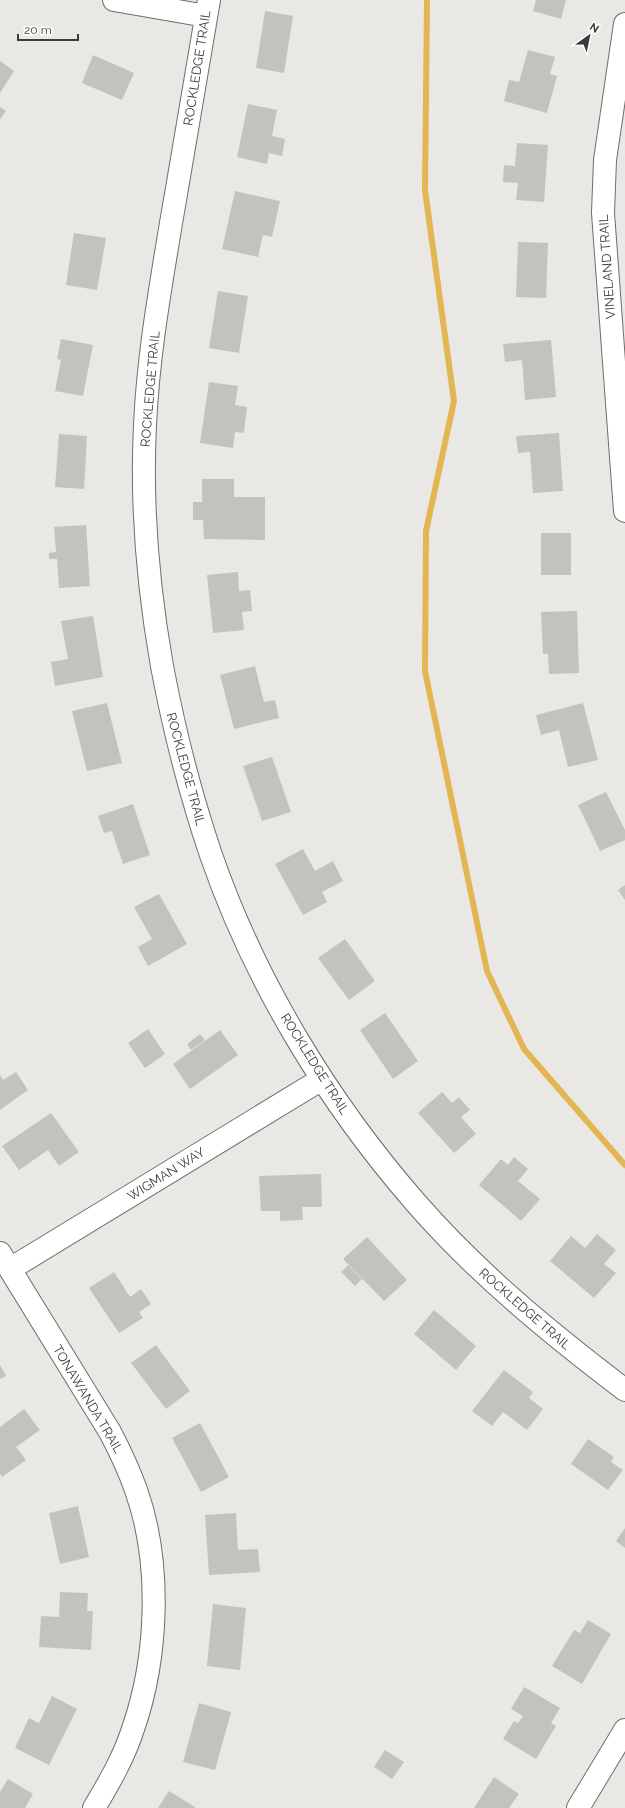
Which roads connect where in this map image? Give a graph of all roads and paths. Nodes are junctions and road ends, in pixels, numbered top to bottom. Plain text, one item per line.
1 (114, 0) edge
2 (207, 8) edge
3 (625, 24) edge
4 (625, 511) edge
5 (322, 1079) junction
6 (5, 1261) edge
7 (625, 1390) edge
8 (625, 1730) edge
9 (94, 1808) edge
10 (578, 1808) edge

1 - 2 street
2 - 5 street, ROCKLEDGE TRAIL
3 - 4 street, VINELAND TRAIL
5 - 6 street, WIGMAN WAY
5 - 7 street, ROCKLEDGE TRAIL
6 - 9 street, TONAWANDA TRAIL
8 - 10 street

